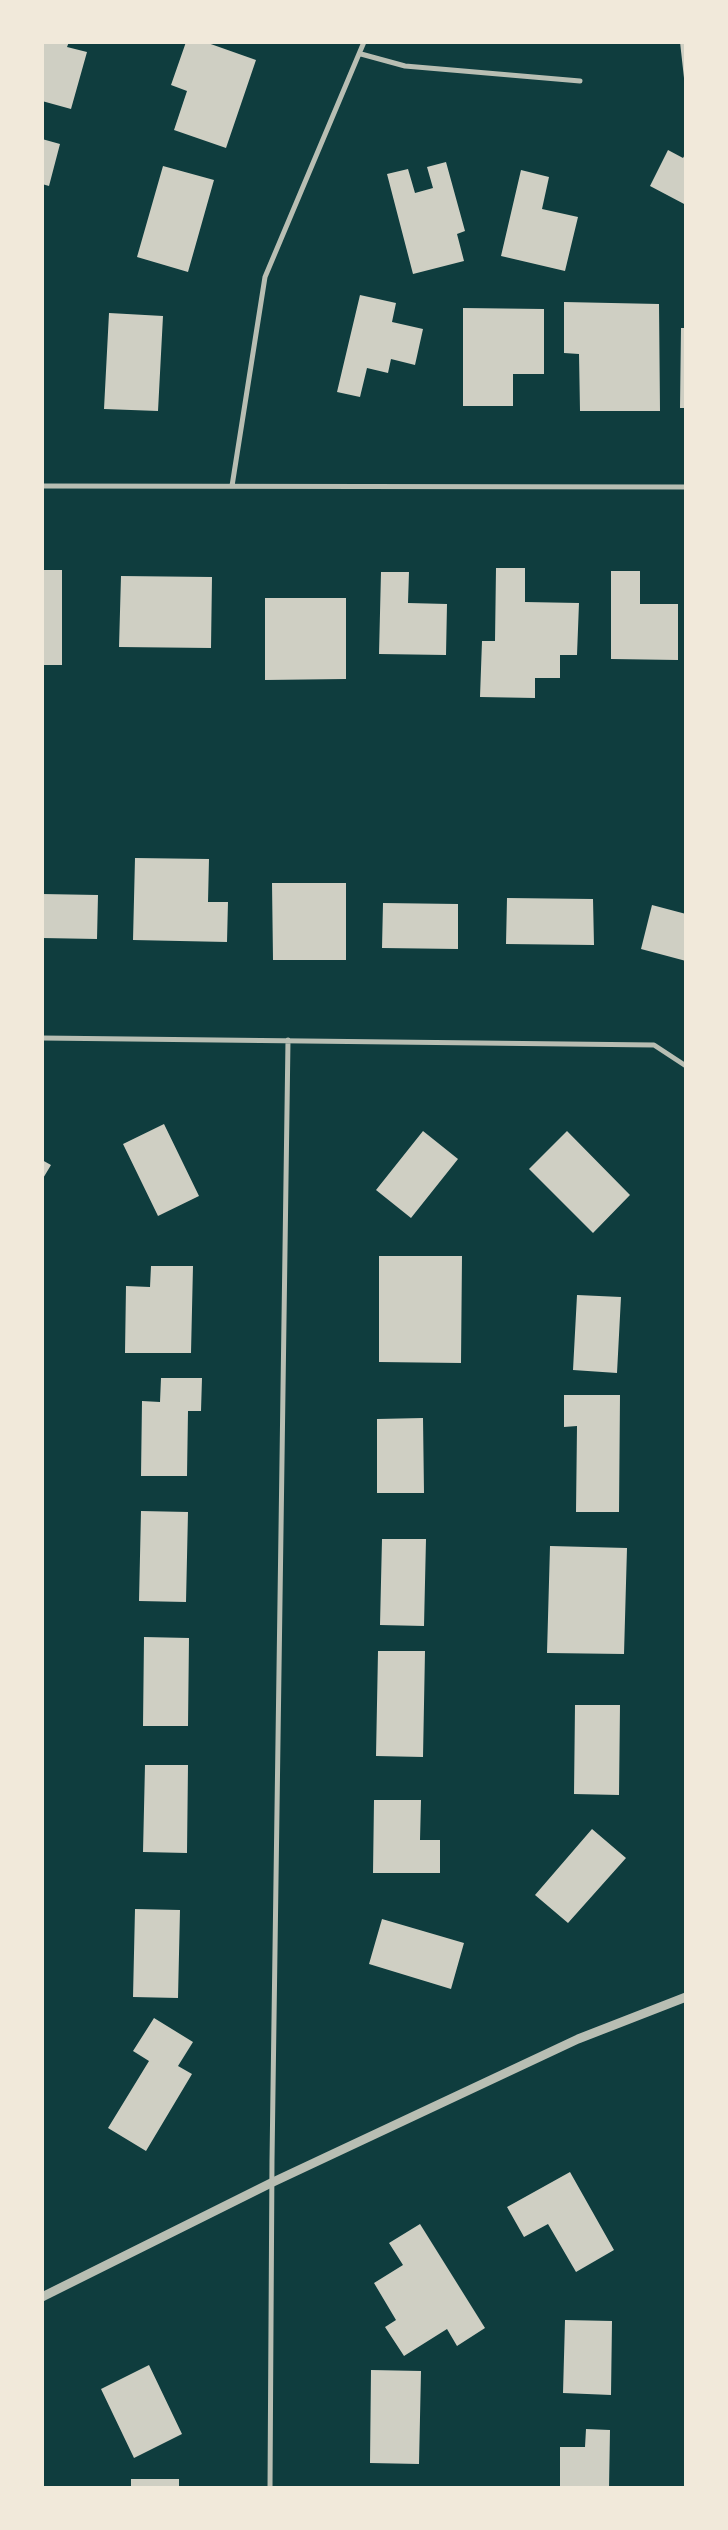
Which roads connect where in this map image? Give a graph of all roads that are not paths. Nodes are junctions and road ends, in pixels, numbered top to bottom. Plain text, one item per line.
1 (364, 42) edge
2 (361, 54) junction
3 (580, 81) dead end
4 (42, 486) edge
5 (232, 486) junction
6 (686, 487) edge
7 (42, 1038) edge
8 (288, 1040) junction
9 (686, 1066) edge
10 (686, 1997) edge
11 (271, 2184) junction
12 (42, 2296) edge
13 (270, 2488) edge

1 - 2 street
2 - 3 street
2 - 5 street
4 - 5 street
5 - 6 street
7 - 8 street
8 - 9 street
8 - 11 street
10 - 11 street
11 - 12 street
11 - 13 street

